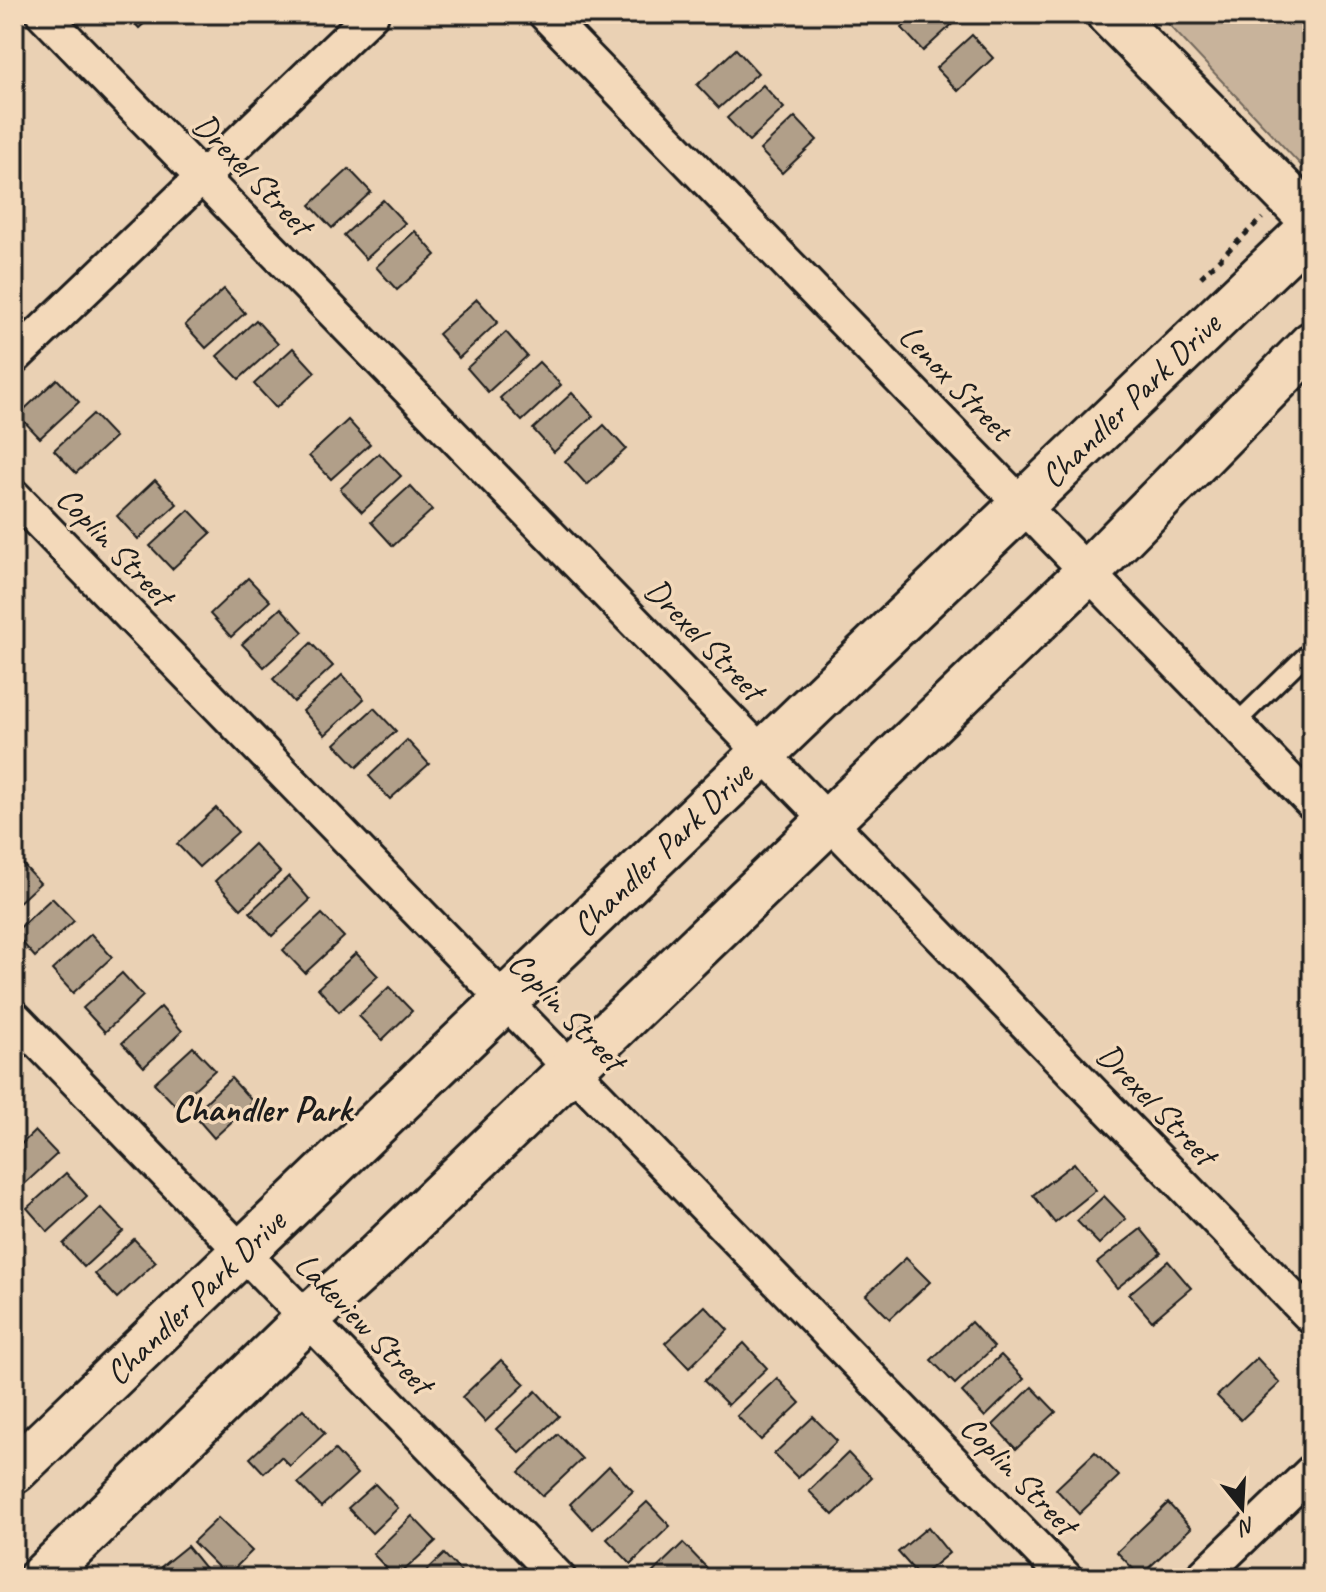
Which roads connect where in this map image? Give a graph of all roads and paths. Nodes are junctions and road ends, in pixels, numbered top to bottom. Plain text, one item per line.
1 (43, 14) edge
2 (372, 14) edge
3 (545, 14) edge
4 (1109, 14) edge
5 (203, 177) junction
6 (1304, 214) edge
7 (1201, 277) dead end
8 (1312, 344) edge
9 (14, 358) edge
10 (14, 496) edge
11 (1021, 503) junction
12 (1088, 572) junction
13 (1312, 649) edge
14 (1235, 724) junction
15 (763, 752) junction
16 (1312, 803) edge
17 (830, 821) junction
18 (504, 1000) junction
19 (14, 1017) edge
20 (571, 1069) junction
21 (242, 1252) junction
22 (1312, 1318) edge
23 (307, 1319) junction
24 (14, 1471) edge
25 (1312, 1471) edge
26 (41, 1578) edge
27 (559, 1578) edge
28 (1066, 1578) edge
29 (1201, 1578) edge

1 - 5 street, Drexel Street
2 - 5 street
3 - 11 street, Lenox Street
4 - 6 street
5 - 9 street
5 - 15 street, Drexel Street
6 - 7 path
6 - 11 street, Chandler Park Drive
8 - 12 street
10 - 18 street, Coplin Street
11 - 12 street, Lenox Street
11 - 15 street, Chandler Park Drive
12 - 14 street, Lenox Street
12 - 17 street
13 - 14 lane
14 - 16 street, Lenox Street
15 - 17 street, Drexel Street
15 - 18 street, Chandler Park Drive
17 - 20 street
17 - 22 street, Drexel Street
18 - 20 street, Coplin Street
18 - 21 street, Chandler Park Drive
19 - 21 street, Lakeview Street
20 - 23 street
20 - 28 street, Coplin Street
21 - 23 street, Lakeview Street
21 - 24 street, Chandler Park Drive
23 - 26 street
23 - 27 street, Lakeview Street
25 - 29 street

